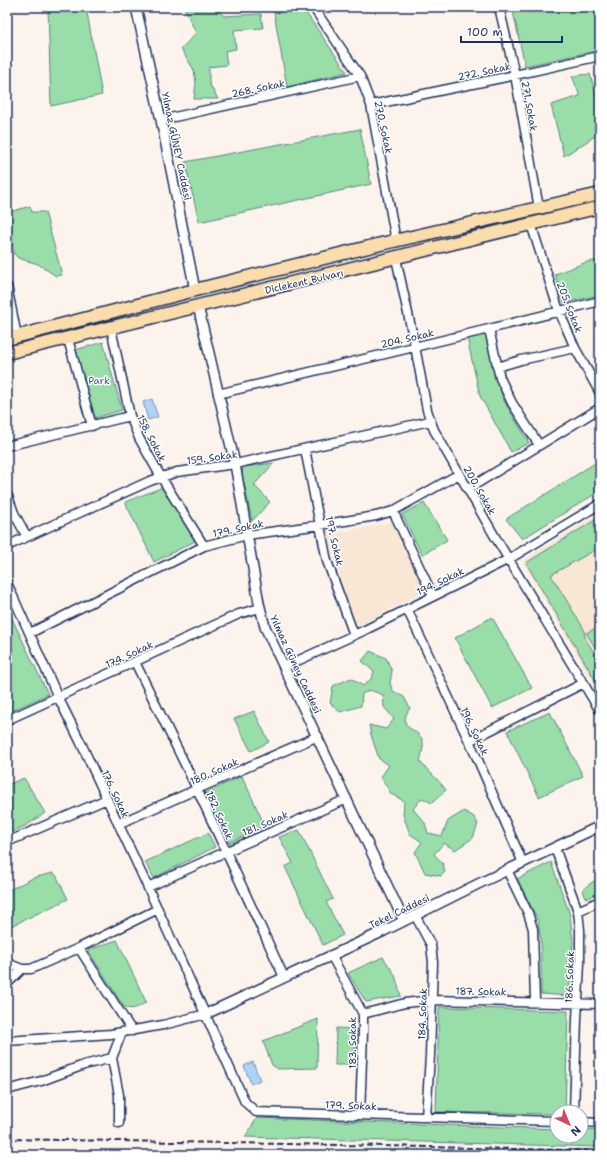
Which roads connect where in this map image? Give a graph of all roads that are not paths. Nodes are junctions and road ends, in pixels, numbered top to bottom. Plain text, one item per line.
1 (136, 7) edge
2 (314, 7) edge
3 (499, 7) edge
4 (600, 56) edge
5 (7, 65) edge
6 (515, 75) junction
7 (360, 76) junction
8 (7, 92) edge
9 (371, 105) junction
10 (161, 120) junction
11 (600, 194) edge
12 (600, 207) edge
13 (539, 208) junction
14 (531, 224) junction
15 (396, 240) junction
16 (396, 258) junction
17 (7, 286) edge
18 (195, 290) junction
19 (600, 301) edge
20 (198, 306) junction
21 (559, 311) junction
22 (111, 328) junction
23 (489, 329) junction
24 (12, 337) edge
25 (68, 339) junction
26 (415, 346) junction
27 (576, 348) junction
28 (7, 353) edge
29 (497, 368) junction
30 (600, 393) edge
31 (218, 394) junction
32 (600, 408) edge
33 (130, 416) junction
34 (430, 421) junction
35 (92, 426) junction
36 (539, 445) junction
37 (7, 446) edge
38 (305, 449) junction
39 (235, 464) junction
40 (459, 474) junction
41 (161, 477) junction
42 (468, 489) junction
43 (7, 494) edge
44 (600, 504) edge
45 (393, 511) junction
46 (320, 526) junction
47 (247, 535) junction
48 (27, 537) junction
49 (7, 546) edge
50 (204, 546) junction
51 (509, 559) junction
52 (7, 583) edge
53 (433, 596) junction
54 (260, 608) junction
55 (407, 609) junction
56 (30, 633) junction
57 (354, 635) junction
58 (135, 662) junction
59 (284, 667) junction
60 (584, 683) junction
61 (58, 697) junction
62 (600, 711) edge
63 (7, 720) edge
64 (318, 736) junction
65 (469, 741) junction
66 (197, 789) junction
67 (107, 798) junction
68 (347, 799) junction
69 (118, 824) junction
70 (600, 826) edge
71 (7, 842) edge
72 (555, 848) junction
73 (225, 852) junction
74 (523, 863) junction
75 (506, 870) junction
76 (148, 887) junction
77 (600, 901) edge
78 (158, 909) junction
79 (578, 911) junction
80 (415, 915) junction
81 (404, 921) junction
82 (79, 948) junction
83 (331, 955) junction
84 (7, 962) edge
85 (22, 970) junction
86 (284, 977) junction
87 (7, 984) edge
88 (432, 1000) junction
89 (535, 1002) junction
90 (578, 1003) junction
91 (600, 1004) edge
92 (206, 1014) junction
93 (363, 1014) junction
94 (132, 1031) junction
95 (122, 1032) junction
96 (7, 1041) edge
97 (112, 1058) junction
98 (7, 1090) edge
99 (574, 1104) edge
100 (360, 1115) junction
101 (426, 1117) junction
102 (549, 1121) edge
103 (589, 1122) edge
104 (119, 1123) dead end
105 (600, 1123) edge

1 - 10 street, Yılmaz GÜNEY Caddesi
2 - 7 street, 270. Sokak
3 - 6 street, 271. Sokak
4 - 6 street, 272. Sokak
5 - 8 street
6 - 9 street, 272. Sokak
6 - 13 street, 271. Sokak
7 - 9 street, 270. Sokak
7 - 10 street, 268. Sokak
9 - 15 street, 270. Sokak
10 - 18 street, Yılmaz GÜNEY Caddesi
11 - 13 main road, Diclekent Bulvarı
12 - 14 main road, Diclekent Bulvarı
13 - 15 main road, Diclekent Bulvarı
14 - 16 main road, Diclekent Bulvarı
14 - 21 street, 205. Sokak
15 - 18 main road, Diclekent Bulvarı
16 - 20 main road, Diclekent Bulvarı
16 - 26 street, 200. Sokak
17 - 24 street
18 - 24 main road, Diclekent Bulvarı
19 - 21 street, 204. Sokak
20 - 22 main road, Diclekent Bulvarı
20 - 31 street, Yılmaz Güney Caddesi
21 - 23 street, 204. Sokak
21 - 27 street, 205. Sokak
22 - 25 main road, Diclekent Bulvarı
22 - 33 street, 158. Sokak
23 - 26 street, 204. Sokak
23 - 29 street
25 - 28 main road, Diclekent Bulvarı
25 - 35 street
26 - 31 street, 204. Sokak
26 - 34 street, 200. Sokak
27 - 29 street
27 - 30 street, 205. Sokak
29 - 36 street
31 - 39 street, Yılmaz Güney Caddesi
32 - 36 street
33 - 35 street
33 - 41 street, 158. Sokak
34 - 38 street, 159. Sokak
34 - 40 street, 200. Sokak
35 - 37 street
36 - 42 street
38 - 39 street, 159. Sokak
38 - 46 street, 197. Sokak
39 - 41 street, 159. Sokak
39 - 47 street, Yılmaz Güney Caddesi
40 - 42 street, 200. Sokak
40 - 45 street, 179. Sokak
41 - 48 street, 159. Sokak
41 - 50 street, 158. Sokak
42 - 51 street, 200. Sokak
43 - 48 street
44 - 51 street, 194. Sokak
45 - 46 street, 179. Sokak
45 - 53 street
46 - 47 street, 179. Sokak
46 - 57 street, 197. Sokak
47 - 50 street, 179. Sokak
47 - 54 street, Yılmaz Güney Caddesi
48 - 49 street, 159. Sokak
50 - 56 street, 179. Sokak
51 - 53 street, 194. Sokak
51 - 60 street, 200. Sokak
52 - 56 street, 176. Sokak
53 - 55 street, 194. Sokak
54 - 58 street, 174. Sokak
54 - 59 street, Yılmaz Güney Caddesi
55 - 57 street, 194. Sokak
55 - 65 street, 196. Sokak
56 - 61 street, 176. Sokak
57 - 59 street, 194. Sokak
58 - 61 street, 174. Sokak
58 - 66 street, 182. Sokak
59 - 64 street, Yılmaz Güney Caddesi
60 - 62 street, 200. Sokak
60 - 65 street
61 - 63 street, 174. Sokak
61 - 67 street, 176. Sokak
64 - 66 street, 180. Sokak
64 - 68 street, Yılmaz Güney Caddesi
65 - 74 street, 196. Sokak
66 - 69 street, 180. Sokak
66 - 73 street, 182. Sokak
67 - 69 street, 176. Sokak
67 - 71 street
68 - 73 street, 181. Sokak
68 - 81 street, Yılmaz Güney Caddesi
69 - 76 street, 176. Sokak
70 - 72 street, Tekel Caddesi
72 - 74 street, Tekel Caddesi
72 - 79 street, 186. Sokak
73 - 76 street, 181. Sokak
73 - 86 street, 182. Sokak
74 - 75 street, Tekel Caddesi
75 - 80 street, Tekel Caddesi
75 - 89 street
76 - 78 street, 176. Sokak
77 - 79 street
78 - 82 street
78 - 92 street, 176. Sokak
79 - 90 street, 186. Sokak
80 - 81 street, Tekel Caddesi
80 - 88 street, 184. Sokak
81 - 83 street, Tekel Caddesi
82 - 85 street
82 - 94 street
83 - 86 street, Tekel Caddesi
83 - 93 street, 183. Sokak
84 - 85 street
85 - 87 street
86 - 92 street, Tekel Caddesi
88 - 89 street, 187. Sokak
88 - 93 street, 187. Sokak
88 - 101 street, 184. Sokak
89 - 90 street, 187. Sokak
90 - 91 street, 187. Sokak
90 - 99 street, 186. Sokak
92 - 94 street
92 - 100 street, 179. Sokak
93 - 100 street, 183. Sokak
94 - 95 street
95 - 96 street
95 - 97 street
97 - 98 street
97 - 104 street
100 - 101 street, 179. Sokak
101 - 102 street, 179. Sokak
103 - 105 street

